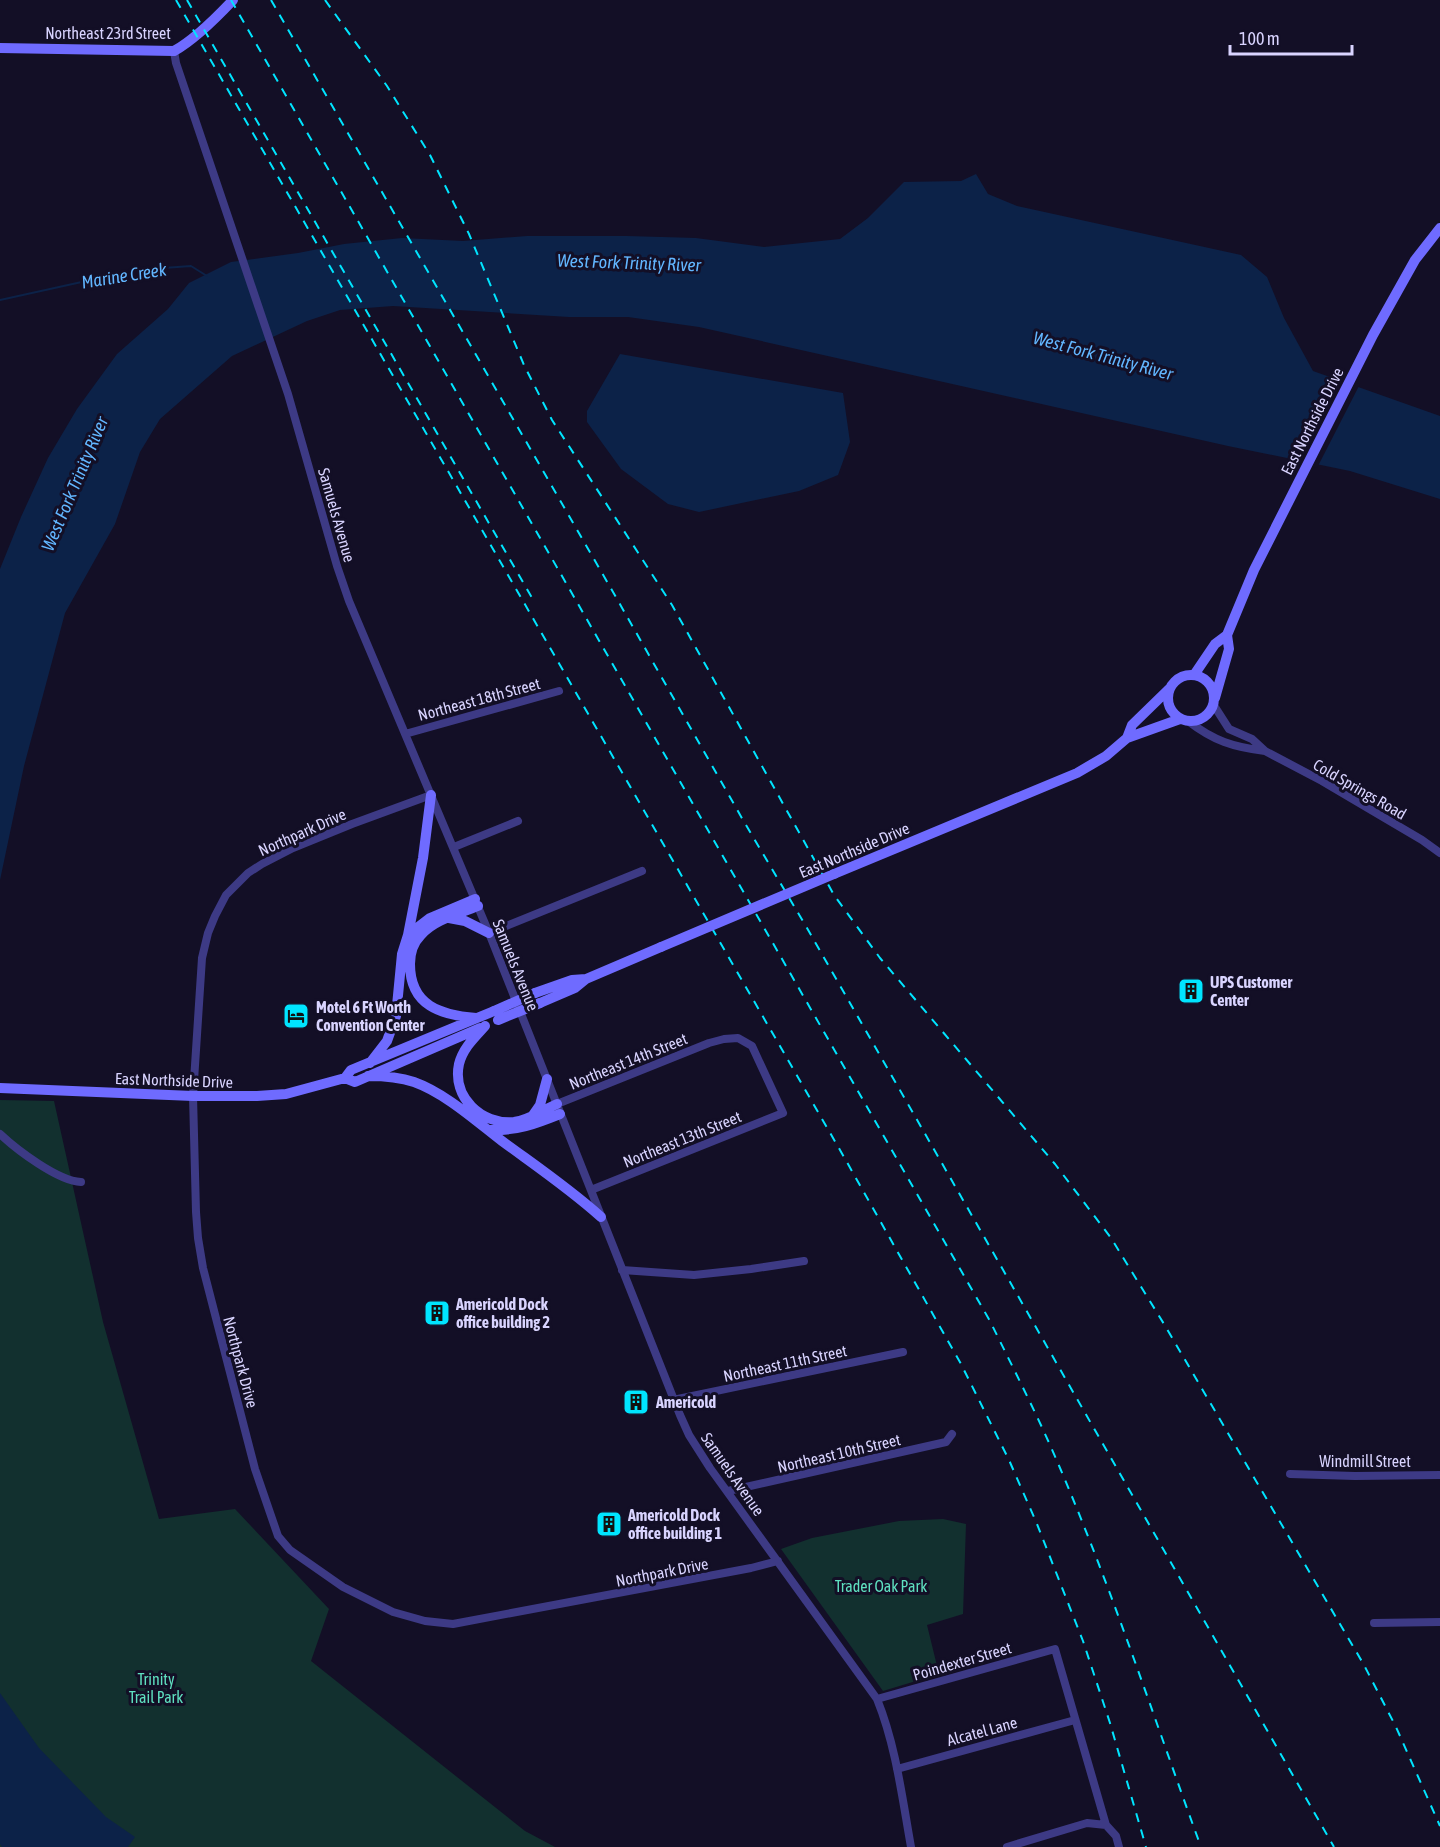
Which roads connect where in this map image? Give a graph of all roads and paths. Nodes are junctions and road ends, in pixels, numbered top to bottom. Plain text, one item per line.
1 (233, 0) edge
2 (0, 48) edge
3 (174, 51) junction
4 (1440, 228) edge
5 (1227, 635) junction
6 (1194, 675) junction
7 (1169, 689) junction
8 (560, 691) dead end
9 (1214, 701) junction
10 (1184, 720) junction
11 (405, 734) junction
12 (1126, 738) junction
13 (1265, 751) junction
14 (431, 795) junction
15 (518, 821) dead end
16 (454, 847) junction
17 (1440, 853) edge
18 (642, 871) dead end
19 (476, 902) junction
20 (449, 918) junction
21 (489, 933) junction
22 (408, 935) junction
23 (496, 1015) junction
24 (476, 1018) junction
25 (485, 1026) junction
26 (368, 1064) junction
27 (368, 1076) junction
28 (345, 1078) junction
29 (547, 1079) junction
30 (0, 1088) edge
31 (193, 1096) junction
32 (559, 1109) junction
33 (783, 1113) joint
34 (532, 1116) junction
35 (488, 1130) junction
36 (0, 1134) edge
37 (81, 1182) dead end
38 (591, 1190) junction
39 (601, 1217) junction
40 (804, 1261) dead end
41 (622, 1270) junction
42 (903, 1352) dead end
43 (674, 1400) junction
44 (952, 1434) dead end
45 (1290, 1474) dead end
46 (1440, 1475) edge
47 (728, 1491) junction
48 (778, 1561) junction
49 (1374, 1623) dead end
50 (1440, 1623) edge
51 (877, 1699) junction
52 (1075, 1720) junction
53 (897, 1769) junction
54 (1106, 1826) junction
55 (1016, 1846) edge
56 (910, 1847) edge
57 (1007, 1847) edge
58 (1119, 1847) edge

1 - 3 street, Northeast 23rd Street
2 - 3 street, Northeast 23rd Street
3 - 11 street, Samuels Avenue
4 - 5 street, East Northside Drive
5 - 6 street, East Northside Drive
5 - 9 street, East Northside Drive
6 - 7 street
6 - 9 street
7 - 10 street
7 - 12 street, East Northside Drive
8 - 11 street, Northeast 18th Street
9 - 10 street
9 - 13 street, Cold Springs Road
10 - 12 street, East Northside Drive
10 - 13 street, Cold Springs Road
11 - 14 street, Samuels Avenue
12 - 23 street, East Northside Drive, bridge
13 - 17 street, Cold Springs Road
14 - 16 street, Samuels Avenue
14 - 22 street
14 - 31 street, Northpark Drive
15 - 16 street
16 - 19 street, Samuels Avenue
18 - 21 street
19 - 20 street
19 - 21 street, Samuels Avenue
19 - 22 street
20 - 21 street
20 - 24 street
21 - 29 street, Samuels Avenue
22 - 26 street
23 - 24 street, East Northside Drive
23 - 25 street, East Northside Drive
24 - 26 street, East Northside Drive
25 - 27 street, East Northside Drive
25 - 34 street
26 - 28 street, East Northside Drive
27 - 28 street, East Northside Drive
27 - 35 street
28 - 31 street, East Northside Drive
29 - 32 street, Samuels Avenue
29 - 34 street
30 - 31 street, East Northside Drive
31 - 48 street, Northpark Drive
32 - 33 street, Northeast 14th Street
32 - 34 street
32 - 35 street
32 - 38 street, Samuels Avenue
33 - 38 street, Northeast 13th Street
35 - 39 street
36 - 37 street
38 - 39 street, Samuels Avenue
39 - 41 street, Samuels Avenue
40 - 41 street
41 - 43 street, Samuels Avenue
42 - 43 street, Northeast 11th Street
43 - 47 street, Samuels Avenue
44 - 47 street, Northeast 10th Street
45 - 46 street, Windmill Street
47 - 48 street, Samuels Avenue
48 - 51 street, Samuels Avenue
49 - 50 street
51 - 52 street, Poindexter Street
51 - 53 street, Samuels Avenue
52 - 53 street, Alcatel Lane
52 - 54 street
53 - 56 street, Samuels Avenue
54 - 55 street
54 - 58 street
55 - 57 street

